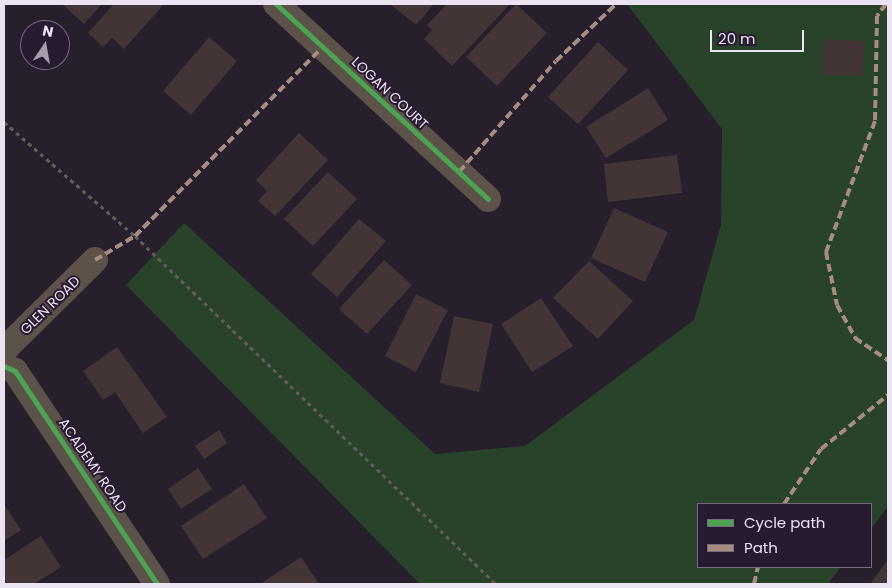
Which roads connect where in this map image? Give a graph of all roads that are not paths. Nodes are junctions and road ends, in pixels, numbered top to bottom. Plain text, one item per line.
1 (276, 4) edge
2 (488, 199) dead end
3 (96, 260) dead end
4 (4, 350) edge
5 (4, 366) edge
6 (157, 584) edge

1 - 2 street, LOGAN COURT
3 - 4 street, GLEN ROAD
5 - 6 street, ACADEMY ROAD

